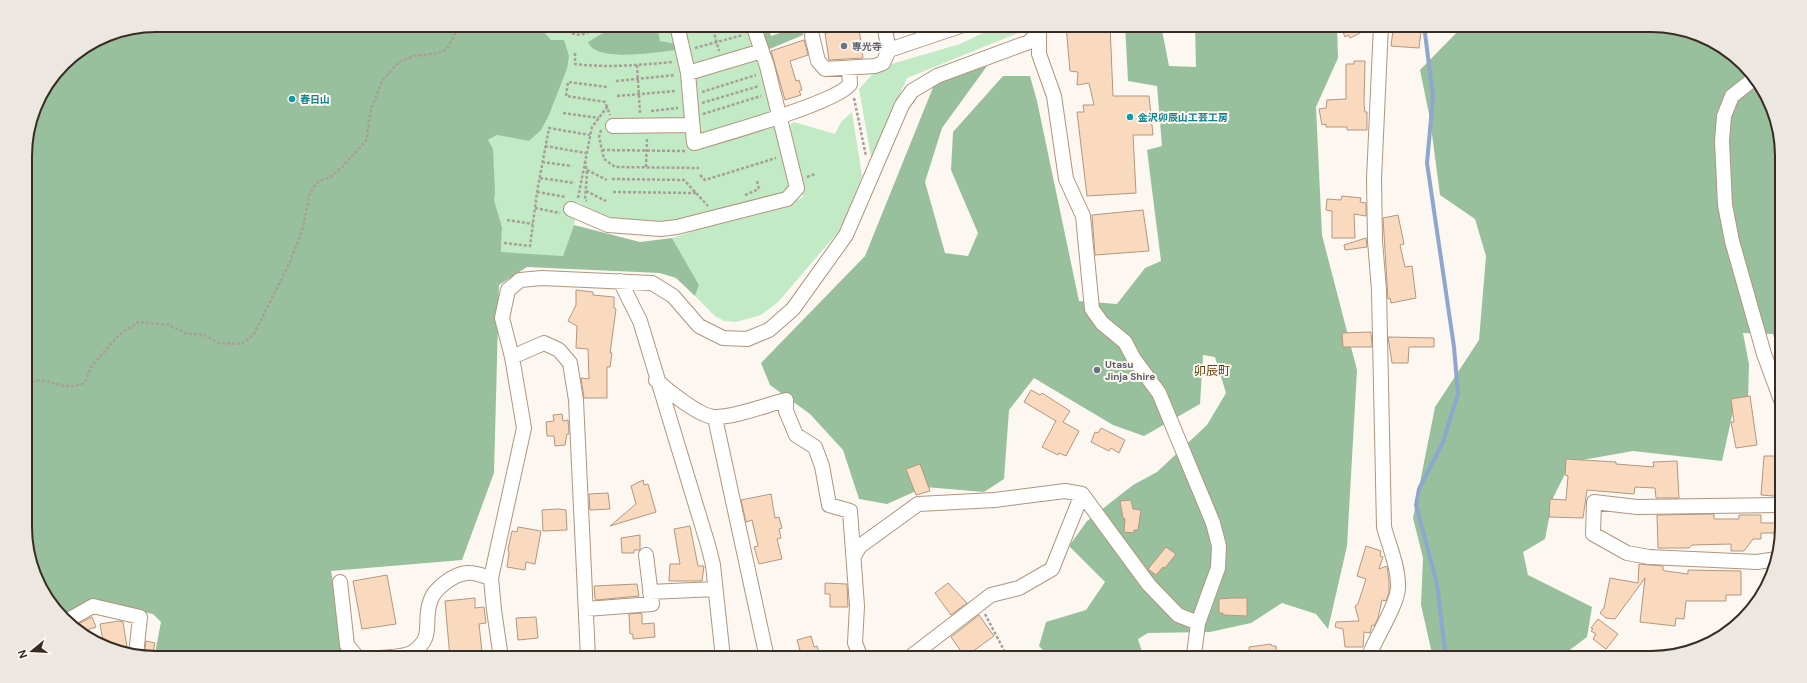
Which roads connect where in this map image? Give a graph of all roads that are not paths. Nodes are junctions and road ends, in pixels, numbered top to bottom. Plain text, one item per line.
1 (678, 32) edge
2 (752, 32) edge
3 (885, 32) edge
4 (942, 32) edge
5 (1037, 32) edge
6 (1039, 32) edge
7 (1381, 32) edge
8 (812, 36) dead end
9 (889, 50) junction
10 (762, 51) junction
11 (849, 68) junction
12 (682, 74) junction
13 (1750, 82) edge
14 (779, 117) junction
15 (694, 121) junction
16 (613, 126) road end
17 (569, 213) road end
18 (620, 281) junction
19 (512, 357) junction
20 (656, 380) junction
21 (1775, 384) edge
22 (715, 418) junction
23 (1082, 494) junction
24 (1775, 505) edge
25 (646, 555) dead end
26 (854, 556) junction
27 (1770, 560) edge
28 (492, 578) junction
29 (340, 582) dead end
30 (716, 589) junction
31 (650, 592) junction
32 (586, 609) junction
33 (72, 618) edge
34 (1198, 623) junction
35 (137, 650) edge
36 (352, 651) edge
37 (414, 651) edge
38 (500, 651) edge
39 (588, 651) edge
40 (722, 651) edge
41 (765, 651) edge
42 (858, 651) edge
43 (918, 651) edge
44 (1194, 651) edge
45 (1371, 651) edge

1 - 12 street
2 - 10 street
3 - 9 street
4 - 9 street
5 - 18 street
6 - 34 street
7 - 45 street
8 - 11 street
9 - 11 street
10 - 12 street
10 - 14 street
11 - 14 street
12 - 15 street
13 - 21 street
14 - 15 street
14 - 17 street
15 - 16 street
18 - 19 street
18 - 20 street
19 - 28 street
19 - 32 street
20 - 22 street
20 - 30 street
22 - 26 street
22 - 41 street
23 - 26 street
23 - 34 street
23 - 43 street
24 - 27 street
25 - 31 street
26 - 42 street
28 - 37 street
28 - 38 street
29 - 36 street
30 - 31 street
30 - 40 street
31 - 32 street
32 - 39 street
33 - 35 street
34 - 44 street

